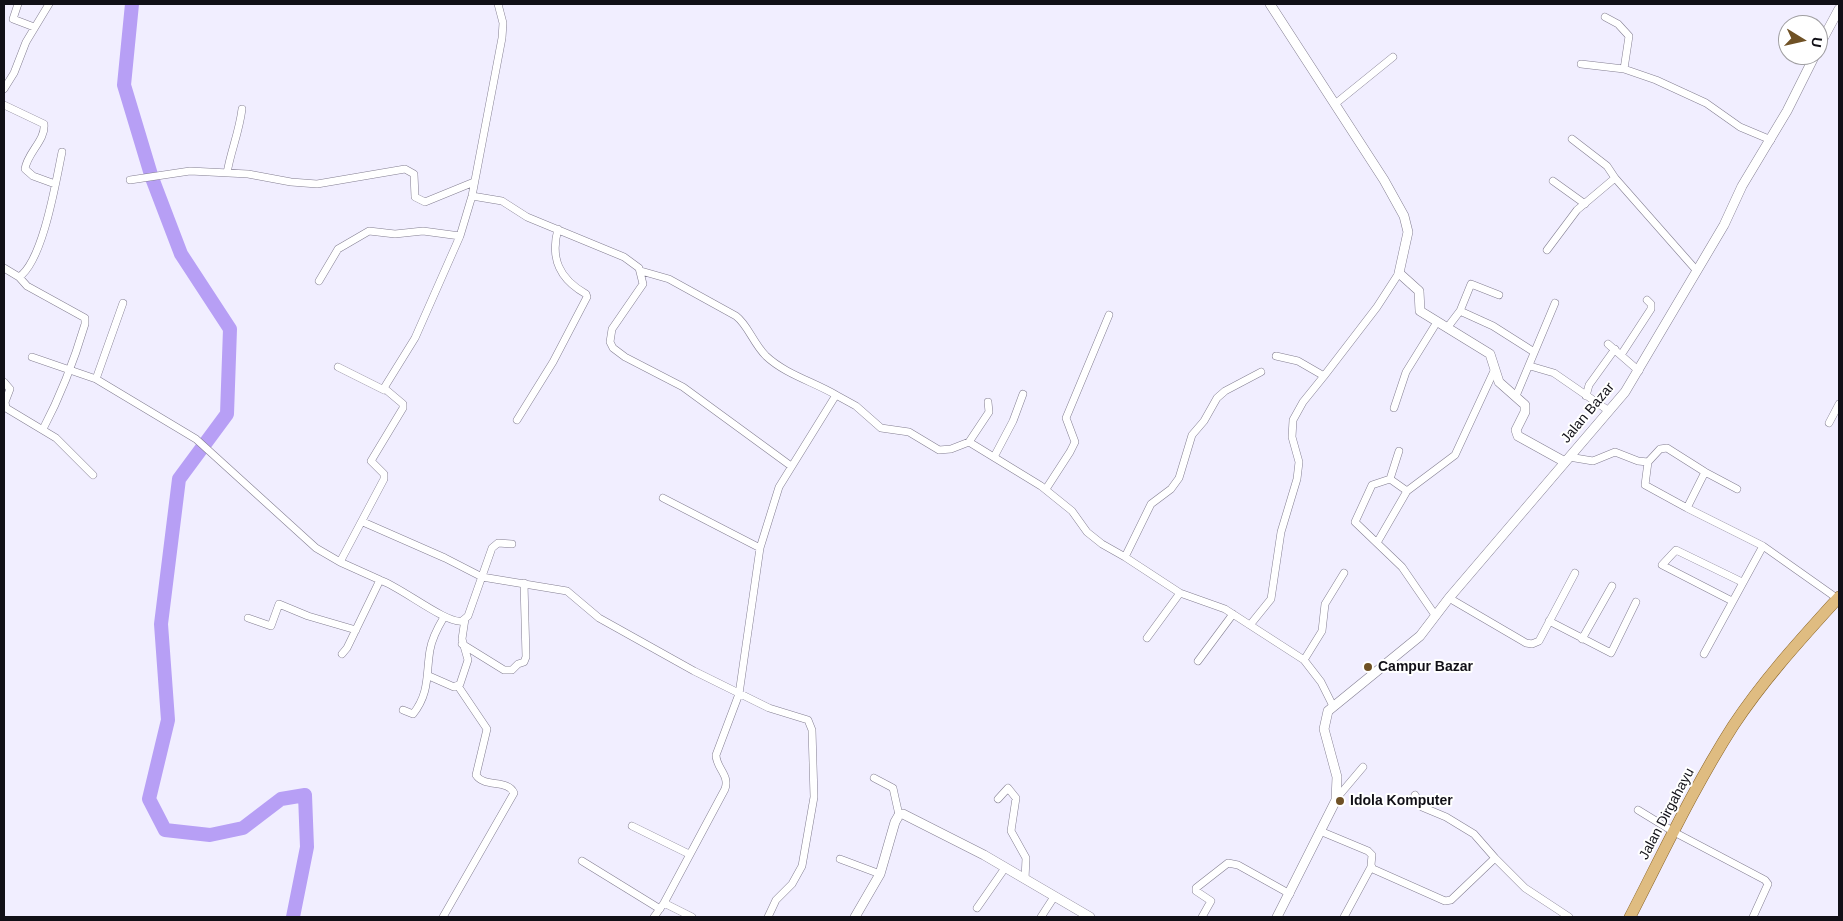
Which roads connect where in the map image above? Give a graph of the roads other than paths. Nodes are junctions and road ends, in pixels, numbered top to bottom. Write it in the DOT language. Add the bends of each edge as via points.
graph roads {
  1 [pos="18,4"];
  2 [pos="49,4"];
  3 [pos="498,4"];
  4 [pos="1270,4"];
  5 [pos="1839,9"];
  6 [pos="1606,16"];
  7 [pos="34,27"];
  8 [pos="1828,29"];
  9 [pos="1393,57"];
  10 [pos="1581,64"];
  11 [pos="1810,65"];
  12 [pos="1624,69"];
  13 [pos="4,89"];
  14 [pos="1335,104"];
  15 [pos="4,105"];
  16 [pos="242,110"];
  17 [pos="1572,139"];
  18 [pos="1771,140"];
  19 [pos="62,152"];
  20 [pos="227,173"];
  21 [pos="1615,178"];
  22 [pos="130,180"];
  23 [pos="1553,181"];
  24 [pos="474,182"];
  25 [pos="55,184"];
  26 [pos="472,196"];
  27 [pos="1585,204"];
  28 [pos="558,229"];
  29 [pos="460,236"];
  30 [pos="1547,250"];
  31 [pos="4,268"];
  32 [pos="1697,270"];
  33 [pos="641,271"];
  34 [pos="1399,273"];
  35 [pos="19,277"];
  36 [pos="319,281"];
  37 [pos="1498,295"];
  38 [pos="1647,300"];
  39 [pos="122,303"];
  40 [pos="1555,303"];
  41 [pos="1460,311"];
  42 [pos="1109,314"];
  43 [pos="1436,322"];
  44 [pos="1447,328"];
  45 [pos="1534,352"];
  46 [pos="1621,355"];
  47 [pos="1276,356"];
  48 [pos="32,357"];
  49 [pos="1530,366"];
  50 [pos="338,367"];
  51 [pos="70,370"];
  52 [pos="1494,371"];
  53 [pos="1639,371"];
  54 [pos="1261,372"];
  55 [pos="1324,376"];
  56 [pos="96,379"];
  57 [pos="4,382"];
  58 [pos="384,390"];
  59 [pos="836,394"];
  60 [pos="1023,394"];
  61 [pos="1516,396"];
  62 [pos="1586,396"];
  63 [pos="988,402"];
  64 [pos="1839,404"];
  65 [pos="1394,408"];
  66 [pos="1609,412"];
  67 [pos="516,420"];
  68 [pos="1829,423"];
  69 [pos="43,429"];
  70 [pos="969,442"];
  71 [pos="1399,452"];
  72 [pos="994,457"];
  73 [pos="1567,459"];
  74 [pos="1648,462"];
  75 [pos="791,466"];
  76 [pos="1705,472"];
  77 [pos="93,475"];
  78 [pos="1390,479"];
  79 [pos="1046,489"];
  80 [pos="1738,489"];
  81 [pos="1407,491"];
  82 [pos="663,498"];
  83 [pos="1688,508"];
  84 [pos="363,522"];
  85 [pos="1378,541"];
  86 [pos="512,544"];
  87 [pos="1763,546"];
  88 [pos="760,548"];
  89 [pos="1125,557"];
  90 [pos="340,562"];
  91 [pos="1344,573"];
  92 [pos="1575,573"];
  93 [pos="482,577"];
  94 [pos="380,580"];
  95 [pos="1742,582"];
  96 [pos="524,583"];
  97 [pos="1612,586"];
  98 [pos="1180,593"];
  99 [pos="1449,598"];
  100 [pos="1839,598"];
  101 [pos="1732,601"];
  102 [pos="1636,602"];
  103 [pos="1233,614"];
  104 [pos="1436,615"];
  105 [pos="444,617"];
  106 [pos="248,618"];
  107 [pos="465,619"];
  108 [pos="1549,621"];
  109 [pos="1250,625"];
  110 [pos="356,630"];
  111 [pos="1147,638"];
  112 [pos="1582,639"];
  113 [pos="462,644"];
  114 [pos="342,654"];
  115 [pos="1704,654"];
  116 [pos="1304,660"];
  117 [pos="1198,661"];
  118 [pos="429,676"];
  119 [pos="458,686"];
  120 [pos="739,694"];
  121 [pos="1333,706"];
  122 [pos="403,710"];
  123 [pos="1364,766"];
  124 [pos="874,778"];
  125 [pos="1415,795"];
  126 [pos="998,799"];
  127 [pos="1336,800"];
  128 [pos="1638,810"];
  129 [pos="899,816"];
  130 [pos="632,826"];
  131 [pos="1320,831"];
  132 [pos="1674,832"];
  133 [pos="689,854"];
  134 [pos="1495,858"];
  135 [pos="840,859"];
  136 [pos="582,861"];
  137 [pos="1371,867"];
  138 [pos="1005,868"];
  139 [pos="880,874"];
  140 [pos="1025,879"];
  141 [pos="1290,894"];
  142 [pos="1054,897"];
  143 [pos="662,906"];
  144 [pos="977,908"];
  145 [pos="443,917"];
  146 [pos="654,917"];
  147 [pos="692,917"];
  148 [pos="768,917"];
  149 [pos="855,917"];
  150 [pos="1041,917"];
  151 [pos="1090,917"];
  152 [pos="1202,917"];
  153 [pos="1277,917"];
  154 [pos="1344,917"];
  155 [pos="1568,917"];
  156 [pos="1630,917"];
  157 [pos="1752,917"];
  1 -- 7 [label="street" via="13,19"];
  2 -- 7 [label="street"];
  3 -- 24 [label="street" via="503,23 502,38"];
  4 -- 14 [label="street"];
  5 -- 8 [label="street"];
  6 -- 12 [label="street" via="1629,36"];
  7 -- 13 [label="street"];
  9 -- 14 [label="street"];
  10 -- 12 [label="street"];
  11 -- 18 [label="street, Jalan Bazar"];
  12 -- 18 [label="street" via="1706,102 1740,127"];
  14 -- 34 [label="street" via="1384,180 1406,222 1408,232"];
  15 -- 25 [label="street" via="44,124 44,131 25,169 33,176"];
  16 -- 20 [label="street"];
  17 -- 21 [label="street" via="1608,166"];
  18 -- 32 [label="street, Jalan Bazar"];
  19 -- 25 [label="street"];
  20 -- 22 [label="street" via="190,171"];
  20 -- 24 [label="street" via="318,184 405,169 414,174 415,197 425,202"];
  21 -- 27 [label="street"];
  21 -- 32 [label="street"];
  23 -- 27 [label="street"];
  24 -- 26 [label="street"];
  25 -- 35 [label="street" via="48,218 32,260"];
  26 -- 28 [label="street" via="502,202 527,217"];
  26 -- 29 [label="street"];
  27 -- 30 [label="street"];
  28 -- 33 [label="street" via="634,262"];
  28 -- 67 [label="street" via="555,258 562,272 587,297 553,362"];
  29 -- 36 [label="street" via="423,231 395,234 369,231 338,250"];
  29 -- 58 [label="street" via="415,338"];
  31 -- 35 [label="street"];
  32 -- 53 [label="street, Jalan Bazar"];
  33 -- 59 [label="street" via="669,279 744,321 757,347 768,358"];
  33 -- 75 [label="street" via="643,284 640,291 610,336 613,348 683,387"];
  34 -- 43 [label="street" via="1418,291 1420,311"];
  34 -- 55 [label="street"];
  35 -- 51 [label="street" via="28,286 85,318"];
  37 -- 41 [label="street" via="1471,284"];
  38 -- 46 [label="street" via="1651,310"];
  39 -- 56 [label="street"];
  40 -- 45 [label="street"];
  41 -- 44 [label="street"];
  41 -- 45 [label="street" via="1493,326"];
  42 -- 79 [label="street" via="1068,410 1066,418 1074,442"];
  43 -- 44 [label="street"];
  43 -- 65 [label="street" via="1406,372"];
  44 -- 52 [label="street" via="1490,354"];
  45 -- 49 [label="street"];
  46 -- 53 [label="street"];
  46 -- 62 [label="street" via="1612,347"];
  47 -- 55 [label="street" via="1298,361"];
  48 -- 51 [label="street"];
  49 -- 61 [label="street"];
  49 -- 62 [label="street" via="1554,374"];
  50 -- 58 [label="street"];
  51 -- 56 [label="street"];
  51 -- 69 [label="street"];
  52 -- 61 [label="street" via="1499,382"];
  52 -- 81 [label="street" via="1455,455"];
  53 -- 66 [label="street, Jalan Bazar"];
  54 -- 89 [label="street" via="1217,398 1192,435 1179,478 1151,504"];
  55 -- 109 [label="street" via="1303,402 1294,420 1292,437 1299,462 1297,479 1281,532 1271,599"];
  56 -- 90 [label="street" via="196,438 316,548"];
  57 -- 69 [label="street" via="10,389 6,408"];
  58 -- 84 [label="street" via="403,404 403,408 372,461 384,476"];
  59 -- 70 [label="street" via="881,428 909,432 939,450"];
  59 -- 75 [label="street"];
  60 -- 72 [label="street"];
  61 -- 73 [label="street" via="1526,408 1516,430 1518,436"];
  62 -- 66 [label="street"];
  63 -- 70 [label="street" via="989,412"];
  64 -- 68 [label="street"];
  66 -- 73 [label="street, Jalan Bazar"];
  69 -- 77 [label="street"];
  70 -- 72 [label="street"];
  71 -- 78 [label="street"];
  72 -- 79 [label="street"];
  73 -- 74 [label="street" via="1593,461 1615,452"];
  73 -- 99 [label="street, Jalan Bazar"];
  74 -- 76 [label="street" via="1660,448 1667,448"];
  74 -- 83 [label="street" via="1646,487"];
  75 -- 88 [label="street" via="779,487"];
  76 -- 80 [label="street"];
  76 -- 83 [label="street"];
  78 -- 81 [label="street"];
  78 -- 85 [label="street" via="1374,483 1355,520"];
  79 -- 89 [label="street" via="1072,510 1094,539"];
  81 -- 85 [label="street"];
  82 -- 88 [label="street"];
  83 -- 87 [label="street"];
  84 -- 90 [label="street"];
  84 -- 93 [label="street"];
  85 -- 104 [label="street" via="1402,567"];
  86 -- 93 [label="street" via="494,544"];
  87 -- 95 [label="street"];
  87 -- 100 [label="street"];
  88 -- 120 [label="street"];
  89 -- 98 [label="street"];
  90 -- 94 [label="street"];
  91 -- 116 [label="street" via="1325,604 1322,631"];
  92 -- 108 [label="street"];
  93 -- 96 [label="street"];
  93 -- 107 [label="street"];
  94 -- 105 [label="street" via="401,589"];
  94 -- 110 [label="street"];
  95 -- 101 [label="street"];
  95 -- 101 [label="street" via="1676,550 1662,565"];
  96 -- 113 [label="street" via="526,660 512,670 504,670"];
  96 -- 120 [label="street" via="568,591 599,618"];
  97 -- 112 [label="street"];
  98 -- 103 [label="street"];
  98 -- 111 [label="street"];
  99 -- 104 [label="street, Jalan Bazar"];
  99 -- 108 [label="street" via="1526,643 1538,641"];
  100 -- 132 [label="main road, Jalan Dirgahayu" via="1785,656 1758,691 1734,726"];
  101 -- 115 [label="street"];
  102 -- 112 [label="street" via="1611,653"];
  103 -- 109 [label="street"];
  103 -- 117 [label="street"];
  104 -- 121 [label="street, Jalan Bazar" via="1410,646"];
  105 -- 107 [label="street" via="453,621"];
  105 -- 118 [label="street" via="430,648"];
  106 -- 110 [label="street" via="271,626 280,604"];
  107 -- 113 [label="street"];
  108 -- 112 [label="street"];
  109 -- 116 [label="street"];
  110 -- 114 [label="street"];
  113 -- 119 [label="street" via="468,660"];
  116 -- 121 [label="street" via="1313,669"];
  118 -- 119 [label="street"];
  118 -- 122 [label="street" via="424,696 415,712 411,714"];
  119 -- 145 [label="street" via="487,729 476,775 481,781 509,787 514,793"];
  120 -- 133 [label="street" via="716,755 726,784"];
  120 -- 148 [label="street" via="769,708 806,718 812,730 814,797 802,866 792,884 776,900"];
  121 -- 127 [label="street" via="1324,723 1325,740 1336,777"];
  123 -- 127 [label="street"];
  124 -- 129 [label="street" via="893,788"];
  125 -- 134 [label="street" via="1422,807 1446,816 1474,834"];
  126 -- 140 [label="street" via="1008,788 1016,798 1011,831 1026,858"];
  127 -- 131 [label="street"];
  128 -- 132 [label="street"];
  129 -- 138 [label="street" via="906,815"];
  129 -- 139 [label="street"];
  130 -- 133 [label="street"];
  131 -- 137 [label="street" via="1368,851 1372,855"];
  131 -- 141 [label="street"];
  132 -- 156 [label="main road, Jalan Dirgahayu"];
  132 -- 157 [label="street" via="1765,880 1768,884"];
  133 -- 143 [label="street"];
  134 -- 137 [label="street" via="1451,900 1445,901"];
  134 -- 155 [label="street" via="1524,888"];
  135 -- 139 [label="street"];
  136 -- 143 [label="street"];
  137 -- 154 [label="street"];
  138 -- 140 [label="street"];
  138 -- 144 [label="street"];
  139 -- 149 [label="street"];
  140 -- 142 [label="street"];
  141 -- 152 [label="street" via="1238,865 1228,863 1196,886 1196,892 1211,902"];
  141 -- 153 [label="street"];
  142 -- 150 [label="street"];
  142 -- 151 [label="street"];
  143 -- 146 [label="street"];
  143 -- 147 [label="street"];
}
